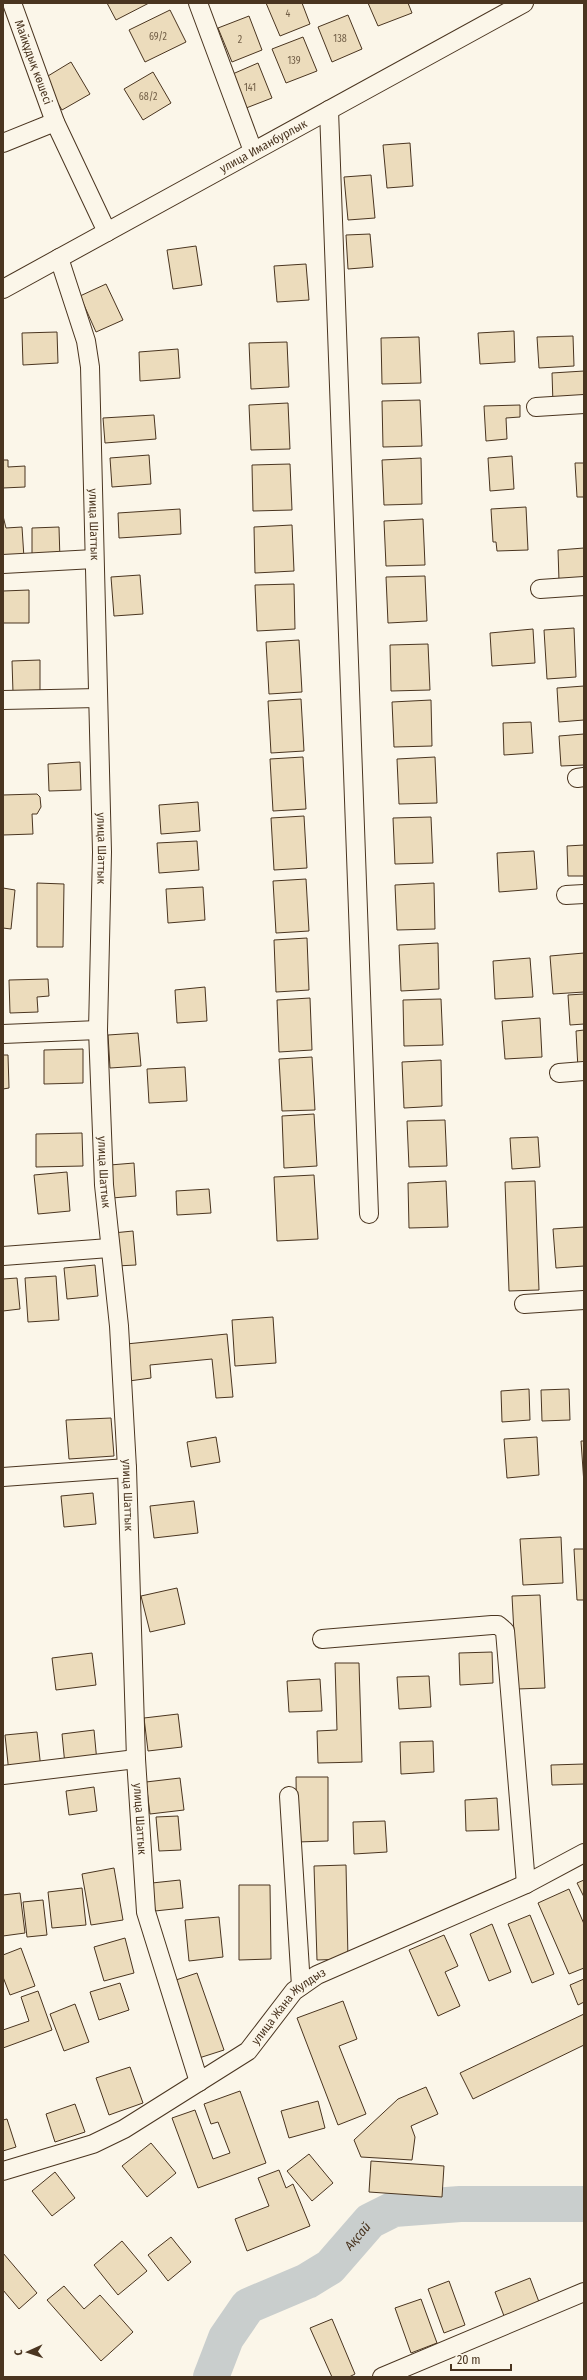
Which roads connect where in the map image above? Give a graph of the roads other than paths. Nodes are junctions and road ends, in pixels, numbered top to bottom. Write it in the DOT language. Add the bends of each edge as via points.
graph roads {
  1 [pos="12,3"];
  2 [pos="198,3"];
  3 [pos="524,3"];
  4 [pos="329,110"];
  5 [pos="54,122"];
  6 [pos="3,143"];
  7 [pos="253,151"];
  8 [pos="107,232"];
  9 [pos="59,258"];
  10 [pos="3,289"];
  11 [pos="584,404"];
  12 [pos="536,407"];
  13 [pos="94,558"];
  14 [pos="3,564"];
  15 [pos="584,586"];
  16 [pos="540,589"];
  17 [pos="98,698"];
  18 [pos="3,700"];
  19 [pos="584,894"];
  20 [pos="566,895"];
  21 [pos="98,1030"];
  22 [pos="3,1034"];
  23 [pos="584,1071"];
  24 [pos="559,1073"];
  25 [pos="369,1214"];
  26 [pos="109,1248"];
  27 [pos="3,1256"];
  28 [pos="584,1300"];
  29 [pos="524,1304"];
  30 [pos="127,1468"];
  31 [pos="3,1477"];
  32 [pos="322,1639"];
  33 [pos="136,1759"];
  34 [pos="3,1775"];
  35 [pos="288,1796"];
  36 [pos="584,1853"];
  37 [pos="526,1884"];
  38 [pos="301,1986"];
  39 [pos="199,2082"];
  40 [pos="3,2171"];
  41 [pos="584,2292"];
  42 [pos="382,2377"];
  1 -- 5 [label="street, Майқұдық көшесі"];
  2 -- 7 [label="street"];
  3 -- 4 [label="street, улица Иманбурлык"];
  4 -- 7 [label="street, улица Иманбурлык"];
  4 -- 25 [label="street"];
  5 -- 6 [label="street"];
  5 -- 8 [label="street, Майқұдық көшесі"];
  7 -- 8 [label="street, улица Иманбурлык"];
  8 -- 9 [label="street, улица Иманбурлык"];
  9 -- 10 [label="street, улица Иманбурлык"];
  9 -- 13 [label="street, улица Шаттык" via="86,341 90,366"];
  11 -- 12 [label="street"];
  13 -- 14 [label="street"];
  13 -- 17 [label="street, улица Шаттык"];
  15 -- 16 [label="street"];
  17 -- 18 [label="street"];
  17 -- 21 [label="street, улица Шаттык" via="102,852"];
  19 -- 20 [label="street"];
  21 -- 22 [label="street"];
  21 -- 26 [label="street, улица Шаттык"];
  23 -- 24 [label="street"];
  26 -- 27 [label="street"];
  26 -- 30 [label="street, улица Шаттык" via="119,1326"];
  28 -- 29 [label="street"];
  30 -- 31 [label="street"];
  30 -- 33 [label="street, улица Шаттык"];
  32 -- 37 [label="street" via="492,1625 505,1631"];
  33 -- 34 [label="street"];
  33 -- 39 [label="street, улица Шаттык" via="146,1912"];
  35 -- 38 [label="street"];
  36 -- 37 [label="street, улица Жана Жулдыз"];
  37 -- 38 [label="street, улица Жана Жулдыз" via="317,1975"];
  38 -- 39 [label="street, улица Жана Жулдыз" via="248,2051"];
  39 -- 40 [label="street, улица Жана Жулдыз" via="124,2129 93,2144"];
  41 -- 42 [label="street"];
}
